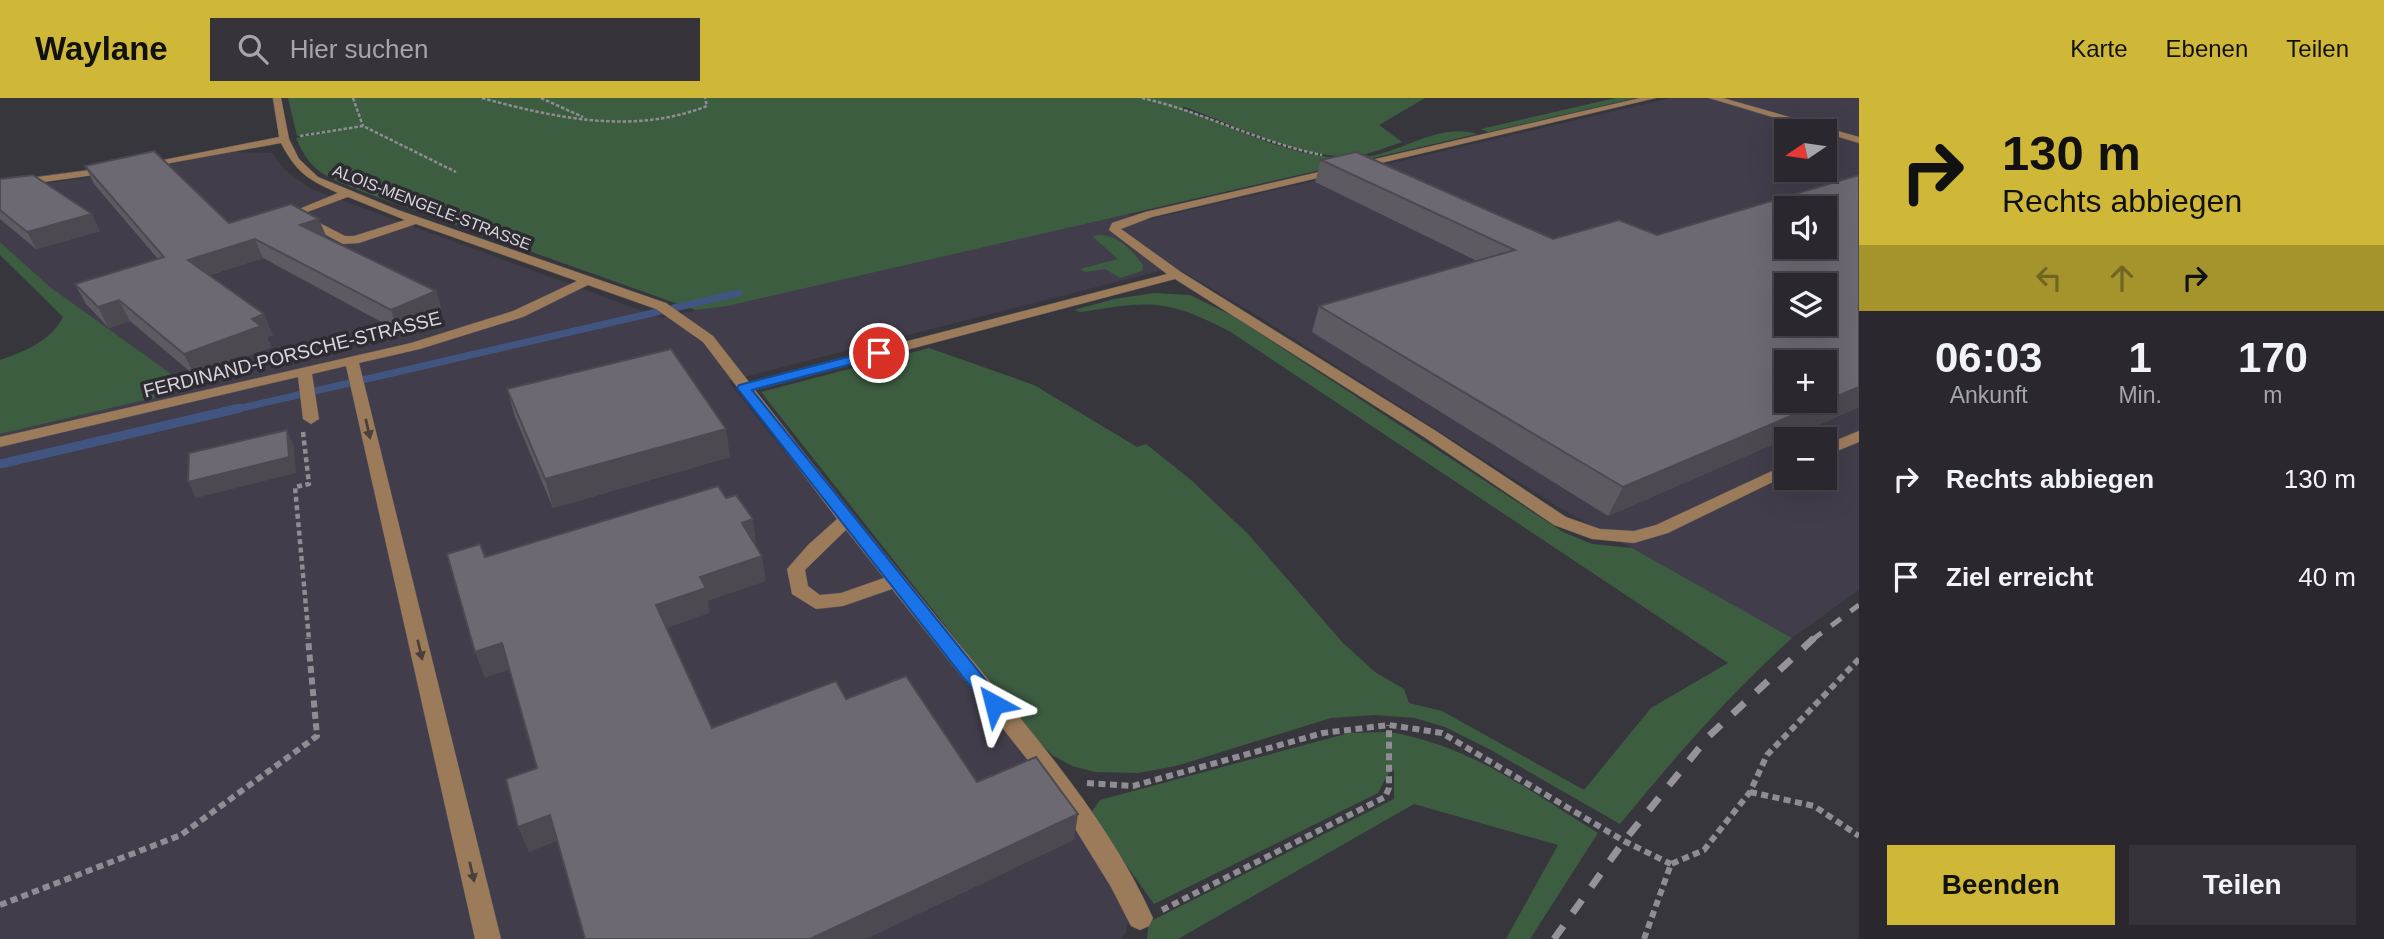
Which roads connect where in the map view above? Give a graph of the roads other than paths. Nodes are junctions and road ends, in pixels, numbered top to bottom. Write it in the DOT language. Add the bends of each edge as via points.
graph roads {
  1 [pos="277,98"];
  2 [pos="1651,98"];
  3 [pos="1713,98"];
  4 [pos="284,139"];
  5 [pos="1859,140"];
  6 [pos="133,167"];
  7 [pos="120,169"];
  8 [pos="0,185"];
  9 [pos="348,193"];
  10 [pos="416,220"];
  11 [pos="1177,275"];
  12 [pos="586,281"];
  13 [pos="352,362"];
  14 [pos="305,374"];
  15 [pos="744,388"];
  16 [pos="311,419"];
  17 [pos="1859,436"];
  18 [pos="0,442"];
  19 [pos="1837,446"];
  20 [pos="1774,475"];
  21 [pos="847,520"];
  22 [pos="897,580"];
  23 [pos="1140,918"];
  24 [pos="488,939"];
  1 -- 4 [label="street"];
  2 -- 11 [label="street" via="1116,225 1123,238"];
  3 -- 5 [label="street"];
  4 -- 6 [label="street"];
  4 -- 9 [label="street, ALOIS-MENGELE-STRASSE" via="295,160 314,179"];
  7 -- 8 [label="street"];
  9 -- 10 [label="street, ALOIS-MENGELE-STRASSE"];
  9 -- 10 [label="street" via="293,214 343,240"];
  10 -- 12 [label="street, ALOIS-MENGELE-STRASSE"];
  11 -- 15 [label="street"];
  11 -- 20 [label="street" via="1560,521 1583,531 1634,537 1662,529"];
  12 -- 13 [label="street, FERDINAND-PORSCHE-STRASSE" via="518,314"];
  12 -- 15 [label="street, ALOIS-MENGELE-STRASSE" via="661,306 708,339"];
  13 -- 14 [label="street, FERDINAND-PORSCHE-STRASSE"];
  13 -- 24 [label="street, one-way"];
  14 -- 16 [label="street"];
  14 -- 18 [label="street, FERDINAND-PORSCHE-STRASSE"];
  15 -- 21 [label="street, ALOIS-MENGELE-STRASSE"];
  17 -- 19 [label="street"];
  21 -- 22 [label="street, ALOIS-MENGELE-STRASSE"];
  21 -- 22 [label="street" via="796,569 799,590 816,602 842,599"];
  22 -- 23 [label="street, ALOIS-MENGELE-STRASSE" via="1058,781"];
}
